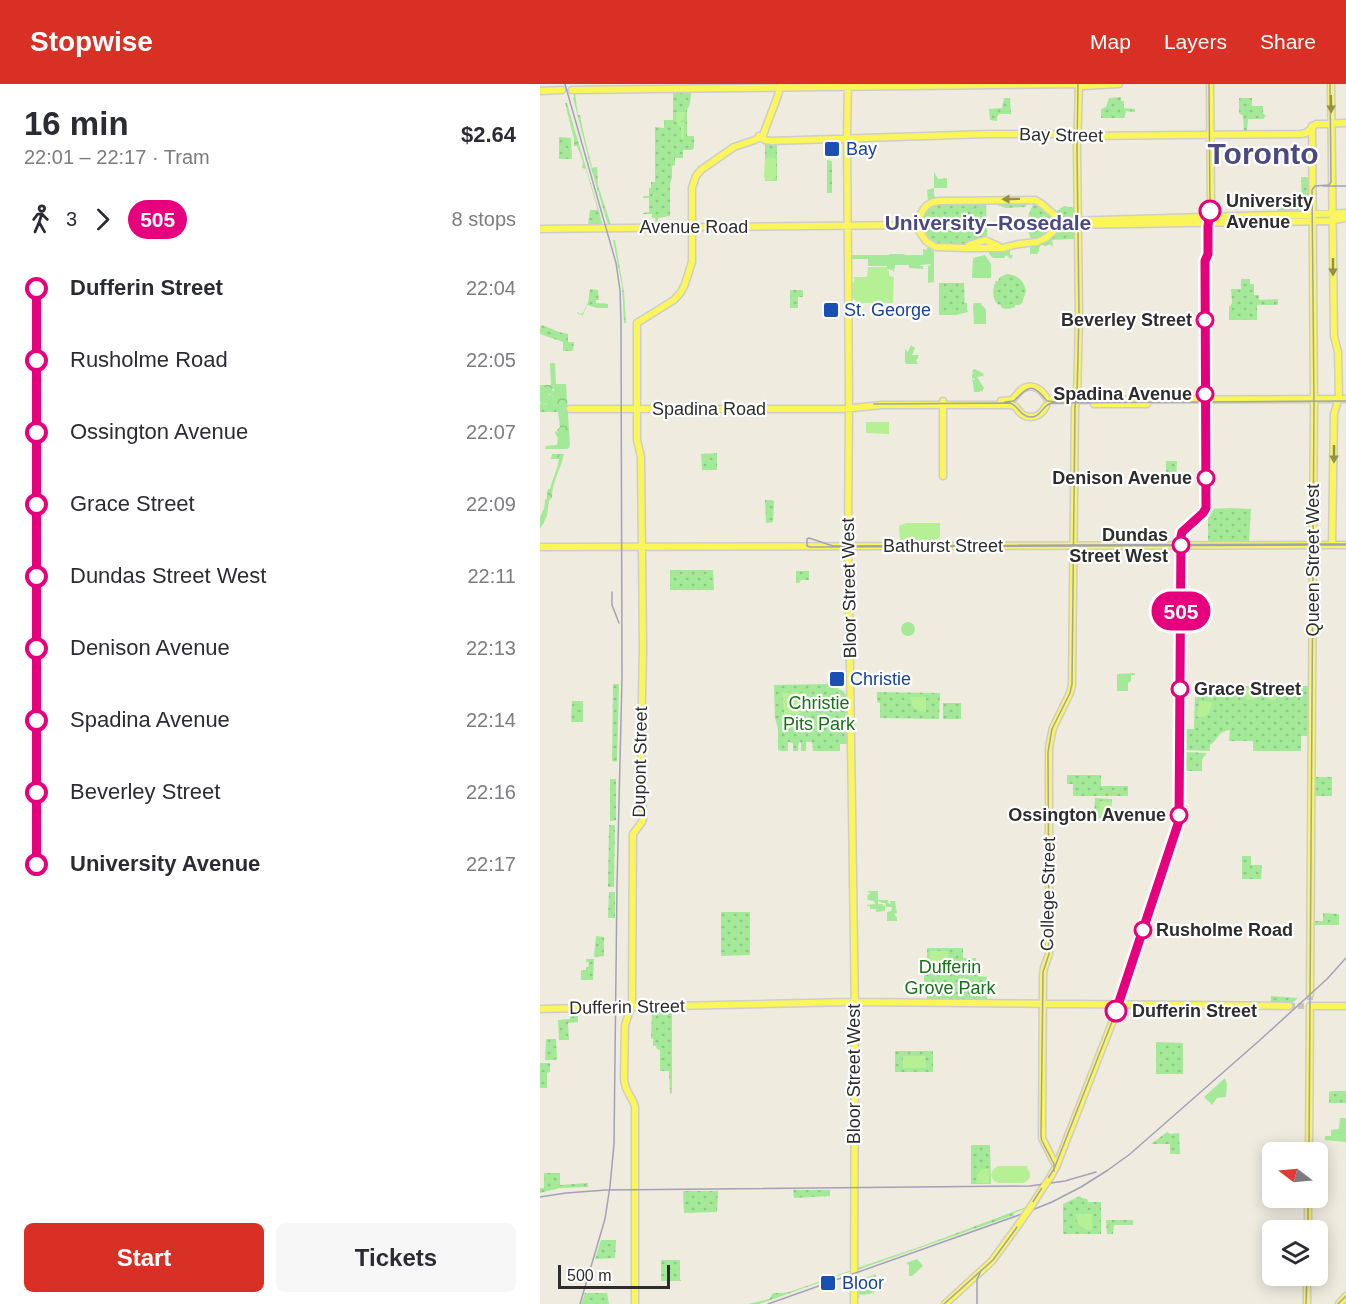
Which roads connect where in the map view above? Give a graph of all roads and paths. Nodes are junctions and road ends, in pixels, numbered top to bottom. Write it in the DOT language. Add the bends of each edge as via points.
graph roads {
  1 [pos="1079,84"];
  2 [pos="1085,84"];
  3 [pos="1119,84"];
  4 [pos="1210,84"];
  5 [pos="1331,84"];
  6 [pos="781,86"];
  7 [pos="848,86"];
  8 [pos="562,90"];
  9 [pos="572,90"];
  10 [pos="540,91"];
  11 [pos="1331,123"];
  12 [pos="1346,123"];
  13 [pos="1312,126"];
  14 [pos="1210,134"];
  15 [pos="1300,134"];
  16 [pos="1078,136"];
  17 [pos="759,137"];
  18 [pos="847,138"];
  19 [pos="1312,140"];
  20 [pos="1346,213"];
  21 [pos="920,216"];
  22 [pos="1055,217"];
  23 [pos="1333,217"];
  24 [pos="1313,218"];
  25 [pos="1346,218"];
  26 [pos="1209,220"];
  27 [pos="1065,223"];
  28 [pos="1078,223"];
  29 [pos="909,225"];
  30 [pos="848,226"];
  31 [pos="693,227"];
  32 [pos="540,229"];
  33 [pos="920,231"];
  34 [pos="1054,231"];
  35 [pos="1005,247"];
  36 [pos="958,248"];
  37 [pos="1017,396"];
  38 [pos="1046,397"];
  39 [pos="1342,401"];
  40 [pos="1206,402"];
  41 [pos="1314,402"];
  42 [pos="943,403"];
  43 [pos="1076,403"];
  44 [pos="1046,406"];
  45 [pos="1016,407"];
  46 [pos="849,408"];
  47 [pos="570,409"];
  48 [pos="637,409"];
  49 [pos="943,476"];
  50 [pos="1181,544"];
  51 [pos="1313,544"];
  52 [pos="1073,545"];
  53 [pos="1332,545"];
  54 [pos="1346,545"];
  55 [pos="540,547"];
  56 [pos="641,547"];
  57 [pos="849,547"];
  58 [pos="634,822"];
  59 [pos="636,830"];
  60 [pos="1310,994"];
  61 [pos="855,1002"];
  62 [pos="1043,1003"];
  63 [pos="1119,1004"];
  64 [pos="1289,1006"];
  65 [pos="1346,1006"];
  66 [pos="631,1007"];
  67 [pos="540,1009"];
  68 [pos="1309,1142"];
  69 [pos="1057,1165"];
  70 [pos="1307,1286"];
  71 [pos="1346,1296"];
  72 [pos="635,1304"];
  73 [pos="854,1304"];
  74 [pos="945,1304"];
  75 [pos="1307,1304"];
  76 [pos="1339,1304"];
  1 -- 2 [label="main road"];
  1 -- 3 [label="main road"];
  1 -- 7 [label="main road"];
  1 -- 16 [label="main road, College Street"];
  4 -- 14 [label="main road"];
  5 -- 11 [label="main road, one-way"];
  6 -- 7 [label="main road"];
  6 -- 9 [label="main road"];
  6 -- 17 [label="main road"];
  7 -- 18 [label="main road, Bloor Street West"];
  8 -- 10 [label="main road"];
  11 -- 12 [label="main road"];
  11 -- 13 [label="main road"];
  11 -- 23 [label="main road"];
  13 -- 15 [label="main road"];
  13 -- 19 [label="main road, Queen Street West"];
  14 -- 15 [label="main road, Bay Street"];
  14 -- 16 [label="main road, Bay Street"];
  14 -- 26 [label="main road"];
  15 -- 19 [label="main road"];
  16 -- 18 [label="main road, Bay Street"];
  16 -- 28 [label="main road, College Street"];
  17 -- 18 [label="main road, Bay Street"];
  17 -- 31 [label="main road" via="734,147 696,176 692,188"];
  18 -- 30 [label="main road, Bloor Street West"];
  19 -- 24 [label="main road, Queen Street West"];
  20 -- 23 [label="main road"];
  22 -- 21 [label="main road, one-way" via="1043,204 1031,199 936,201 926,206"];
  21 -- 29 [label="main road"];
  21 -- 33 [label="main road"];
  22 -- 27 [label="main road"];
  22 -- 34 [label="main road"];
  23 -- 24 [label="main road"];
  23 -- 25 [label="main road"];
  23 -- 39 [label="main road, one-way" via="1334,336"];
  24 -- 26 [label="main road"];
  24 -- 41 [label="main road, Queen Street West"];
  26 -- 28 [label="main road"];
  26 -- 40 [label="main road"];
  27 -- 28 [label="main road"];
  27 -- 34 [label="main road"];
  28 -- 43 [label="main road, College Street"];
  29 -- 30 [label="main road, Avenue Road"];
  29 -- 33 [label="main road"];
  30 -- 31 [label="main road, Avenue Road"];
  30 -- 46 [label="main road, Bloor Street West"];
  31 -- 32 [label="main road, Avenue Road"];
  31 -- 48 [label="main road, Dupont Street" via="692,262 681,292 637,323"];
  33 -- 36 [label="main road" via="935,247"];
  34 -- 35 [label="main road" via="1039,242"];
  35 -- 36 [label="main road"];
  35 -- 36 [label="main road" via="985,240"];
  37 -- 38 [label="main road" via="1032,387"];
  37 -- 42 [label="main road" via="1009,400"];
  37 -- 45 [label="main road"];
  38 -- 43 [label="main road"];
  38 -- 44 [label="main road"];
  39 -- 41 [label="main road"];
  39 -- 53 [label="main road, one-way" via="1334,414"];
  40 -- 41 [label="main road"];
  40 -- 43 [label="main road"];
  40 -- 43 [label="main road"];
  40 -- 50 [label="main road" via="1206,509 1183,533"];
  41 -- 51 [label="main road, Queen Street West"];
  42 -- 45 [label="main road"];
  42 -- 46 [label="main road"];
  42 -- 49 [label="main road"];
  43 -- 44 [label="main road"];
  43 -- 52 [label="main road, College Street"];
  44 -- 45 [label="main road" via="1032,417"];
  46 -- 48 [label="main road, Spadina Road"];
  46 -- 57 [label="main road, Bloor Street West"];
  47 -- 48 [label="main road, Spadina Road"];
  48 -- 56 [label="main road, Dupont Street"];
  50 -- 51 [label="main road, Bathurst Street"];
  50 -- 52 [label="main road, Bathurst Street"];
  50 -- 63 [label="main road" via="1179,820"];
  51 -- 53 [label="main road, Bathurst Street"];
  51 -- 60 [label="main road, Queen Street West"];
  52 -- 57 [label="main road, Bathurst Street"];
  52 -- 62 [label="main road, College Street" via="1072,685 1048,749 1049,956 1044,969"];
  53 -- 54 [label="main road, Bathurst Street"];
  55 -- 56 [label="main road, Bathurst Street"];
  56 -- 57 [label="main road, Bathurst Street"];
  56 -- 59 [label="main road, Dupont Street" via="643,821"];
  57 -- 61 [label="main road, Bloor Street West"];
  58 -- 59 [label="main road"];
  59 -- 66 [label="main road, Dupont Street"];
  61 -- 62 [label="main road, Dufferin Street"];
  61 -- 66 [label="main road, Dufferin Street"];
  61 -- 73 [label="main road, Bloor Street West"];
  62 -- 63 [label="main road, Dufferin Street"];
  62 -- 69 [label="main road, College Street" via="1042,1138"];
  63 -- 64 [label="main road, Dufferin Street"];
  63 -- 69 [label="main road"];
  65 -- 68 [label="main road" via="1310,1006"];
  66 -- 67 [label="main road, Dufferin Street"];
  66 -- 72 [label="main road, Dupont Street" via="625,1023 624,1082 635,1107"];
  69 -- 74 [label="main road, bridge" via="991,1263"];
  70 -- 75 [label="main road"];
  71 -- 76 [label="main road"];
}
